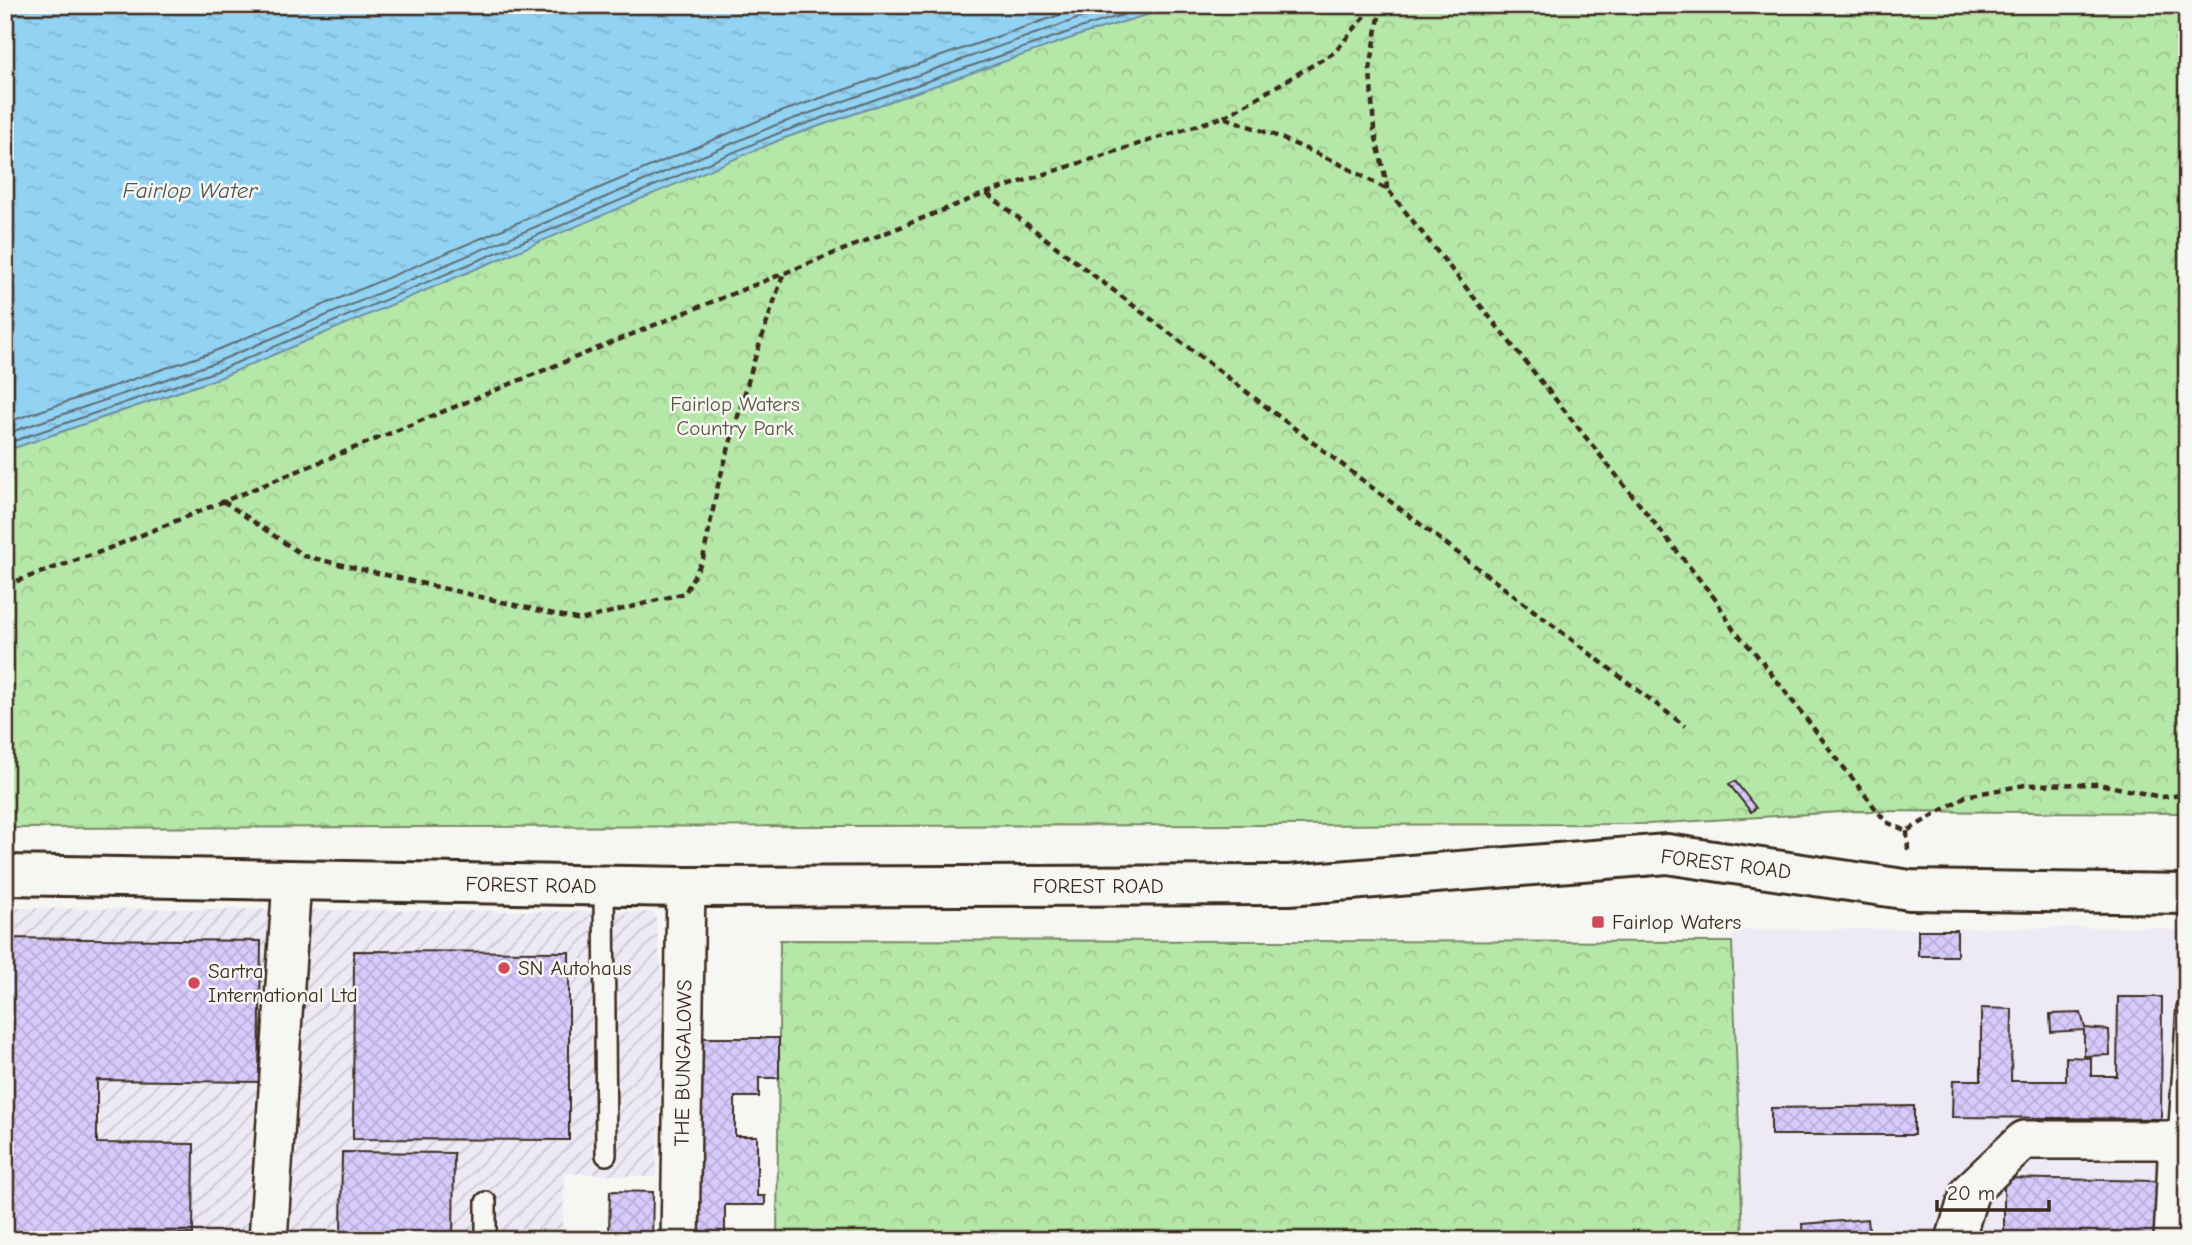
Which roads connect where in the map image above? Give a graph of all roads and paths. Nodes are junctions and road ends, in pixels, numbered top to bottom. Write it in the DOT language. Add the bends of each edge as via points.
graph roads {
  1 [pos="1374,5"];
  2 [pos="1381,5"];
  3 [pos="1223,117"];
  4 [pos="1388,190"];
  5 [pos="986,193"];
  6 [pos="783,274"];
  7 [pos="223,501"];
  8 [pos="5,584"];
  9 [pos="1685,726"];
  10 [pos="2187,795"];
  11 [pos="5,875"];
  12 [pos="292,880"];
  13 [pos="604,886"];
  14 [pos="686,887"];
  15 [pos="2187,894"];
  16 [pos="2187,1008"];
  17 [pos="2183,1144"];
  18 [pos="607,1155"];
  19 [pos="486,1202"];
  20 [pos="268,1240"];
  21 [pos="486,1240"];
  22 [pos="680,1240"];
  23 [pos="1955,1240"];
  24 [pos="2173,1240"];
  1 -- 3 [label="path" via="1335,52"];
  2 -- 4 [label="path" via="1370,70 1374,129"];
  3 -- 4 [label="path" via="1338,163"];
  3 -- 5 [label="path"];
  4 -- 10 [label="path" via="1716,600 1733,629 1886,822 1907,831 1966,796 2025,785 2099,784 2161,797"];
  5 -- 6 [label="path"];
  5 -- 9 [label="path"];
  6 -- 7 [label="path"];
  6 -- 7 [label="path" via="722,473 703,559 685,593 580,620 304,556"];
  7 -- 8 [label="path" via="100,552"];
  11 -- 12 [label="street, FOREST ROAD"];
  12 -- 13 [label="street, FOREST ROAD"];
  12 -- 20 [label="street"];
  13 -- 14 [label="street, FOREST ROAD"];
  13 -- 18 [label="lane"];
  14 -- 15 [label="street, FOREST ROAD" via="1289,886 1667,853 1910,890"];
  14 -- 22 [label="street, THE BUNGALOWS"];
  16 -- 17 [label="lane"];
  17 -- 23 [label="street" via="2024,1140 1970,1191"];
  17 -- 24 [label="street"];
  19 -- 21 [label="lane"];
}
